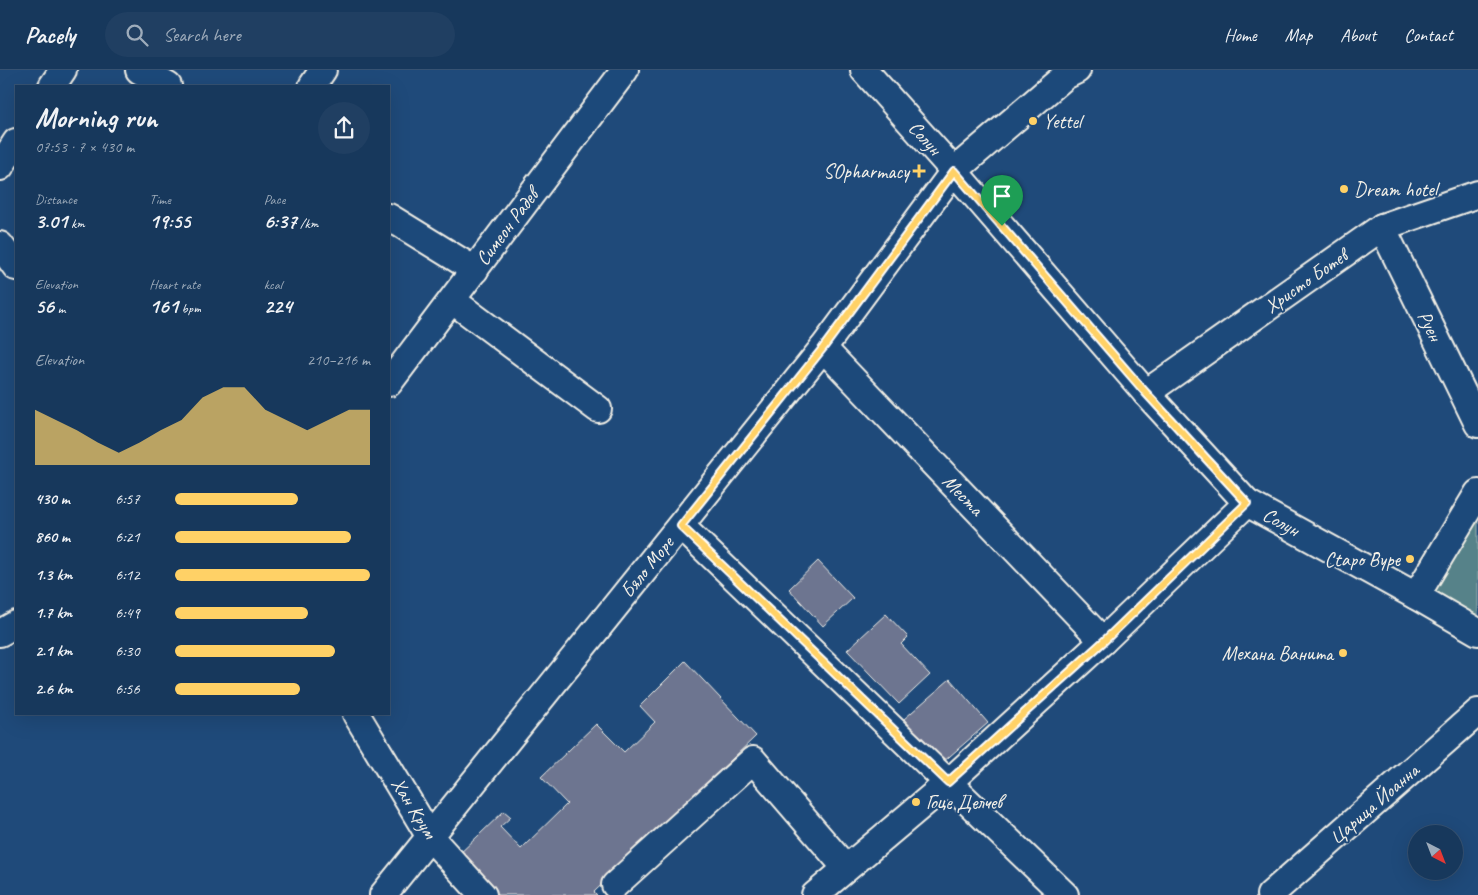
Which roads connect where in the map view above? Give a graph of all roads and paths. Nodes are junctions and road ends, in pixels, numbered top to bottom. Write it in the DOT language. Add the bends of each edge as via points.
graph roads {
  1 [pos="63,70"];
  2 [pos="139,70"];
  3 [pos="324,70"];
  4 [pos="625,70"];
  5 [pos="1067,72"];
  6 [pos="869,73"];
  7 [pos="53,85"];
  8 [pos="166,85"];
  9 [pos="313,85"];
  10 [pos="15,144"];
  11 [pos="0,167"];
  12 [pos="954,171"];
  13 [pos="1478,194"];
  14 [pos="390,218"];
  15 [pos="1382,227"];
  16 [pos="0,245"];
  17 [pos="15,266"];
  18 [pos="474,270"];
  19 [pos="453,301"];
  20 [pos="823,348"];
  21 [pos="390,382"];
  22 [pos="1146,393"];
  23 [pos="598,409"];
  24 [pos="1478,424"];
  25 [pos="1478,493"];
  26 [pos="1247,503"];
  27 [pos="681,526"];
  28 [pos="1416,596"];
  29 [pos="15,625"];
  30 [pos="1478,632"];
  31 [pos="0,633"];
  32 [pos="1103,642"];
  33 [pos="1478,712"];
  34 [pos="357,715"];
  35 [pos="948,782"];
  36 [pos="430,837"];
  37 [pos="846,868"];
  38 [pos="615,885"];
  39 [pos="383,895"];
  40 [pos="483,895"];
  41 [pos="815,895"];
  42 [pos="1065,895"];
  43 [pos="1270,895"];
  1 -- 7 [label="street"];
  2 -- 8 [label="street"];
  3 -- 9 [label="street"];
  4 -- 18 [label="street, Симеон Радев"];
  5 -- 12 [label="street, Бяло Море"];
  6 -- 12 [label="street, Солун"];
  10 -- 11 [label="street"];
  12 -- 20 [label="street, Бяло Море"];
  12 -- 22 [label="street, Солун"];
  13 -- 15 [label="street, Христо Ботев"];
  14 -- 18 [label="street"];
  15 -- 22 [label="street, Христо Ботев"];
  15 -- 24 [label="street, Руен"];
  16 -- 17 [label="street"];
  18 -- 19 [label="street, Симеон Радев"];
  19 -- 21 [label="street, Симеон Радев"];
  19 -- 23 [label="street"];
  20 -- 27 [label="street, Бяло Море"];
  20 -- 32 [label="street, Места"];
  22 -- 26 [label="street, Солун"];
  25 -- 28 [label="street"];
  26 -- 28 [label="street, Солун"];
  26 -- 32 [label="street"];
  27 -- 35 [label="street"];
  27 -- 36 [label="street, Бяло Море"];
  28 -- 30 [label="street, Солун"];
  29 -- 31 [label="street"];
  32 -- 35 [label="street"];
  33 -- 43 [label="street, Царица Йоанна"];
  34 -- 36 [label="street, Хан Крум"];
  35 -- 37 [label="street"];
  35 -- 42 [label="street"];
  36 -- 39 [label="street, Бяло Море"];
  36 -- 40 [label="street, Хан Крум"];
  37 -- 38 [label="street" via="753,760"];
  37 -- 41 [label="street"];
}
